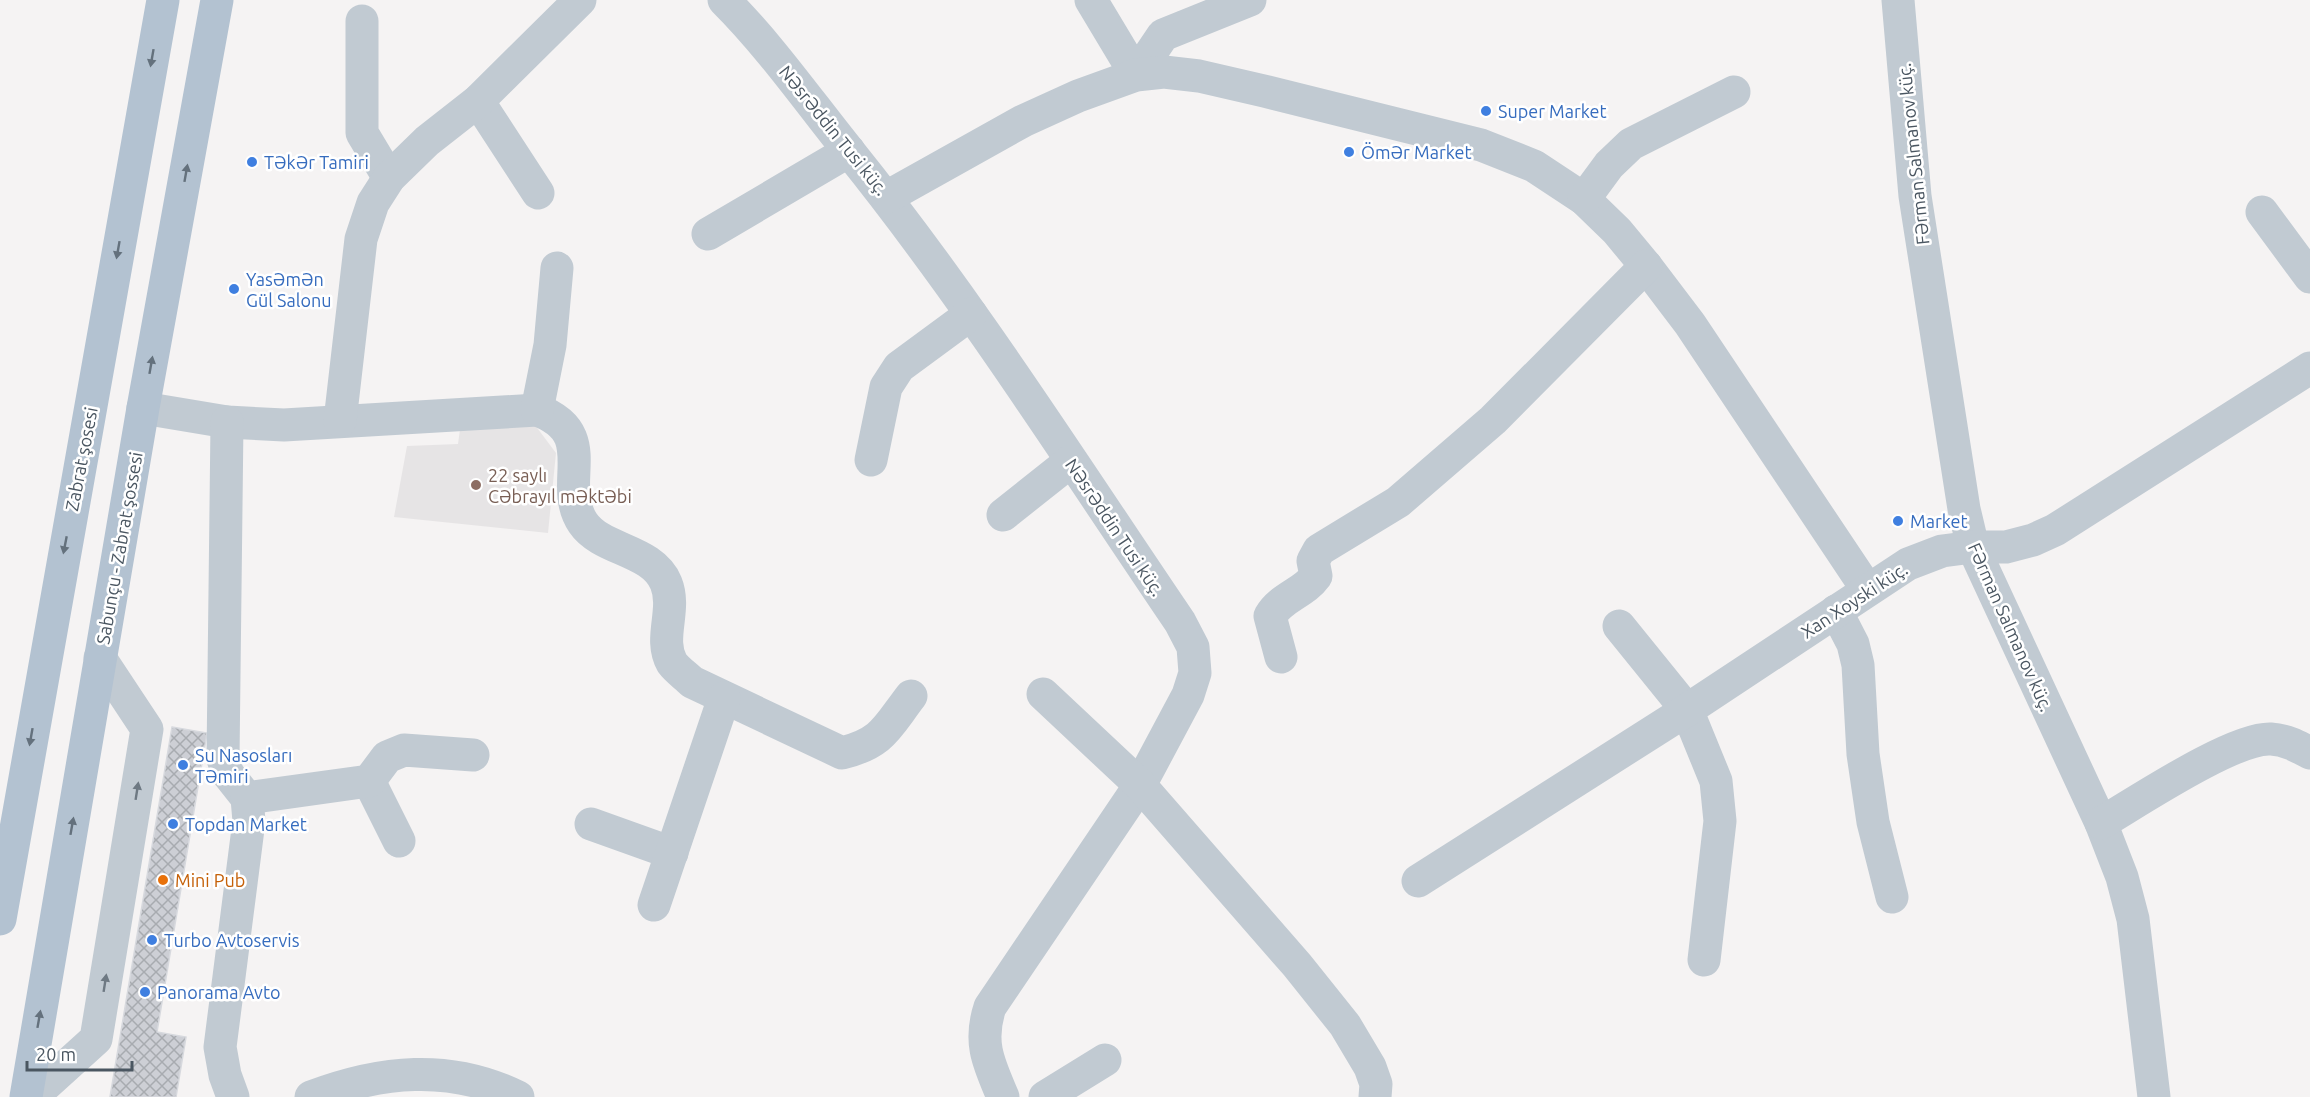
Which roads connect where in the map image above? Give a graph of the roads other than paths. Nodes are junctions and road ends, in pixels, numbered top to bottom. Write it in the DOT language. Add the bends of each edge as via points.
graph roads {
  1 [pos="163,0"];
  2 [pos="217,0"];
  3 [pos="579,0"];
  4 [pos="724,0"];
  5 [pos="1091,0"];
  6 [pos="1250,0"];
  7 [pos="1898,0"];
  8 [pos="362,21"];
  9 [pos="1136,75"];
  10 [pos="1734,92"];
  11 [pos="478,101"];
  12 [pos="849,151"];
  13 [pos="389,178"];
  14 [pos="538,193"];
  15 [pos="887,196"];
  16 [pos="1584,198"];
  17 [pos="2262,212"];
  18 [pos="708,234"];
  19 [pos="1646,266"];
  20 [pos="557,268"];
  21 [pos="2310,277"];
  22 [pos="971,314"];
  23 [pos="2310,368"];
  24 [pos="143,408"];
  25 [pos="537,410"];
  26 [pos="340,421"];
  27 [pos="227,422"];
  28 [pos="871,460"];
  29 [pos="1071,461"];
  30 [pos="1004,515"];
  31 [pos="1973,547"];
  32 [pos="1867,589"];
  33 [pos="1836,611"];
  34 [pos="1619,626"];
  35 [pos="1281,657"];
  36 [pos="100,658"];
  37 [pos="1043,694"];
  38 [pos="911,696"];
  39 [pos="724,698"];
  40 [pos="1687,710"];
  41 [pos="2310,753"];
  42 [pos="473,755"];
  43 [pos="369,781"];
  44 [pos="1140,785"];
  45 [pos="247,798"];
  46 [pos="591,824"];
  47 [pos="2101,824"];
  48 [pos="399,841"];
  49 [pos="672,853"];
  50 [pos="1418,881"];
  51 [pos="1892,897"];
  52 [pos="654,905"];
  53 [pos="0,919"];
  54 [pos="1704,960"];
  55 [pos="1105,1060"];
  56 [pos="26,1097"];
  57 [pos="32,1097"];
  58 [pos="233,1097"];
  59 [pos="311,1097"];
  60 [pos="518,1097"];
  61 [pos="1003,1097"];
  62 [pos="1045,1097"];
  63 [pos="1375,1097"];
  64 [pos="2154,1097"];
  1 -- 53 [label="main road, Zabrat şosesi, one-way"];
  24 -- 2 [label="main road, Sabunçu - Zabrat şossesi, one-way"];
  3 -- 11 [label="street"];
  4 -- 12 [label="street, Nəsrəddin Tusi küç." via="782,65"];
  5 -- 9 [label="street"];
  6 -- 9 [label="street" via="1163,35"];
  7 -- 31 [label="street, Fərman Salmanov küç." via="1915,196"];
  8 -- 13 [label="street" via="362,133"];
  9 -- 15 [label="street" via="1023,121"];
  9 -- 16 [label="street" via="1164,72 1199,76 1481,146 1534,166"];
  10 -- 16 [label="street" via="1631,144"];
  11 -- 13 [label="street" via="427,141"];
  11 -- 14 [label="street"];
  12 -- 15 [label="street, Nəsrəddin Tusi küç."];
  12 -- 18 [label="street"];
  13 -- 26 [label="street" via="373,203 361,239"];
  15 -- 22 [label="street, Nəsrəddin Tusi küç."];
  16 -- 19 [label="street"];
  17 -- 21 [label="street"];
  19 -- 32 [label="street" via="1690,324"];
  19 -- 35 [label="street" via="1493,420 1398,502 1319,550 1313,561 1316,576 1309,587 1275,607 1270,616"];
  20 -- 25 [label="street" via="550,345"];
  22 -- 28 [label="street" via="899,367 886,387"];
  22 -- 29 [label="street, Nəsrəddin Tusi küç."];
  23 -- 31 [label="street, Xan Xoyski küç." via="2055,530 2006,547"];
  24 -- 27 [label="street"];
  24 -- 36 [label="main road, Sabunçu - Zabrat şossesi"];
  25 -- 26 [label="street"];
  25 -- 39 [label="street" via="556,417 567,430 574,452 576,508 584,524 598,536 654,566 665,581 671,598 666,645 673,664 692,682"];
  26 -- 27 [label="street" via="284,425"];
  27 -- 45 [label="street" via="223,759 228,774"];
  29 -- 30 [label="street"];
  29 -- 44 [label="street, Nəsrəddin Tusi küç." via="1180,622 1192,647 1195,673 1188,695"];
  31 -- 32 [label="street, Xan Xoyski küç." via="1920,559"];
  31 -- 47 [label="street, Fərman Salmanov küç."];
  32 -- 33 [label="street, Xan Xoyski küç."];
  33 -- 40 [label="street, Xan Xoyski küç."];
  33 -- 51 [label="street" via="1853,644 1858,665 1863,754 1873,822"];
  34 -- 40 [label="street"];
  56 -- 36 [label="main road, Sabunçu - Zabrat şossesi, one-way"];
  57 -- 36 [label="street, one-way" via="96,1039 147,729"];
  37 -- 44 [label="street"];
  38 -- 39 [label="street" via="879,738 864,748 842,753"];
  39 -- 49 [label="street"];
  40 -- 50 [label="street, Xan Xoyski küç."];
  40 -- 54 [label="street" via="1716,782 1720,821"];
  41 -- 47 [label="street" via="2292,743 2270,739 2248,743 2225,752"];
  42 -- 43 [label="street" via="404,750 387,757"];
  43 -- 45 [label="street"];
  43 -- 48 [label="street"];
  44 -- 61 [label="street, Nəsrəddin Tusi küç." via="990,1007 983,1026 983,1044"];
  44 -- 63 [label="street" via="1345,1024 1370,1066 1376,1084"];
  45 -- 58 [label="street" via="249,821 220,1047"];
  46 -- 49 [label="street"];
  47 -- 64 [label="street, Fərman Salmanov küç." via="2133,919"];
  49 -- 52 [label="street"];
  55 -- 62 [label="street"];
  59 -- 60 [label="street" via="349,1082 406,1073 453,1077"];
}
